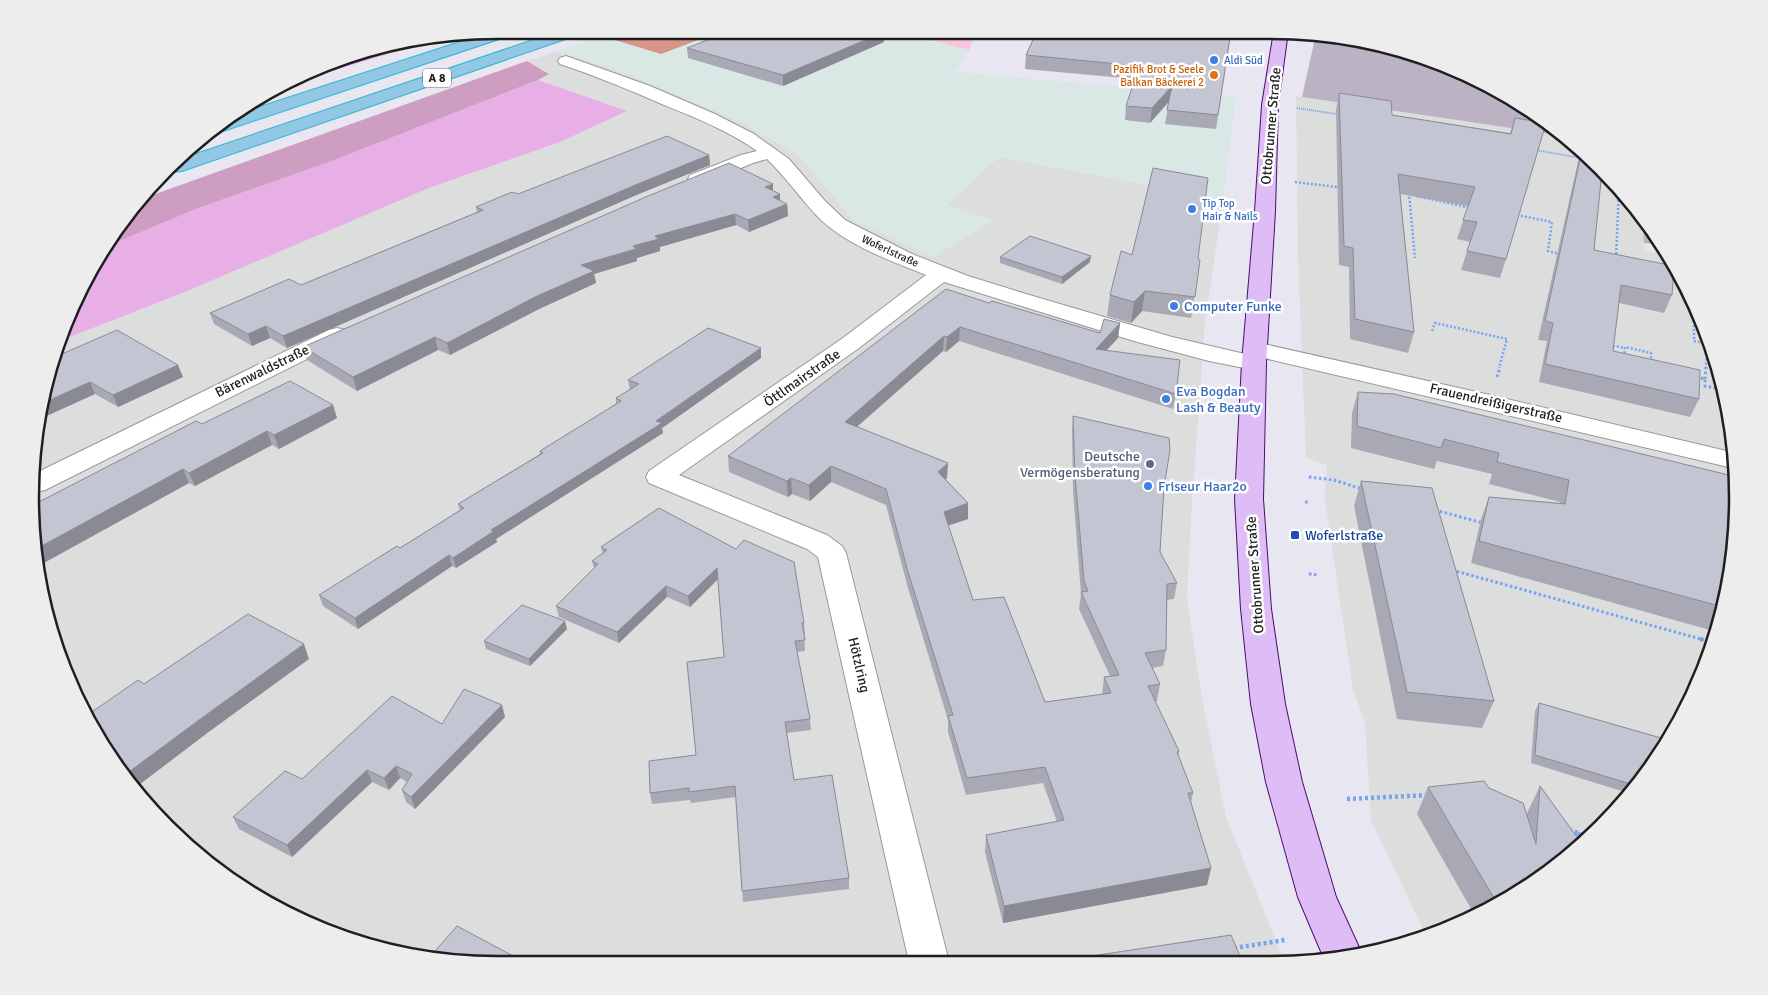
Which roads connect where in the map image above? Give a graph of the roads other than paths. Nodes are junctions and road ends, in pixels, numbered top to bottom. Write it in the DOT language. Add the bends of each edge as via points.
graph roads {
  1 [pos="483,39"];
  2 [pos="552,39"];
  3 [pos="1280,39"];
  4 [pos="566,61"];
  5 [pos="243,118"];
  6 [pos="239,119"];
  7 [pos="238,120"];
  8 [pos="771,153"];
  9 [pos="182,165"];
  10 [pos="677,188"];
  11 [pos="941,274"];
  12 [pos="354,328"];
  13 [pos="1254,356"];
  14 [pos="1727,459"];
  15 [pos="659,477"];
  16 [pos="40,482"];
  17 [pos="1341,950"];
  18 [pos="928,956"];
  1 -- 5 [label="highway, A 8"];
  2 -- 9 [label="highway, A 8"];
  3 -- 13 [label="main road, Ottobrunner Straße" via="1270,105"];
  4 -- 8 [label="street, Woferlstraße" via="698,112"];
  5 -- 6 [label="highway"];
  5 -- 7 [label="highway, A 8"];
  8 -- 10 [label="street" via="747,159"];
  8 -- 11 [label="street, Woferlstraße" via="792,171 830,218 842,227"];
  11 -- 13 [label="street, Woferlstraße" via="1184,348"];
  11 -- 15 [label="street, Öttlmairstraße" via="851,343"];
  12 -- 16 [label="street, Bärenwaldstraße"];
  13 -- 14 [label="street, Frauendreißigerstraße" via="1490,402"];
  13 -- 17 [label="main road, Ottobrunner Straße" via="1249,499 1256,609 1268,704 1284,782 1317,897"];
  15 -- 18 [label="street, Hötzlring" via="817,542 832,553"];
}
